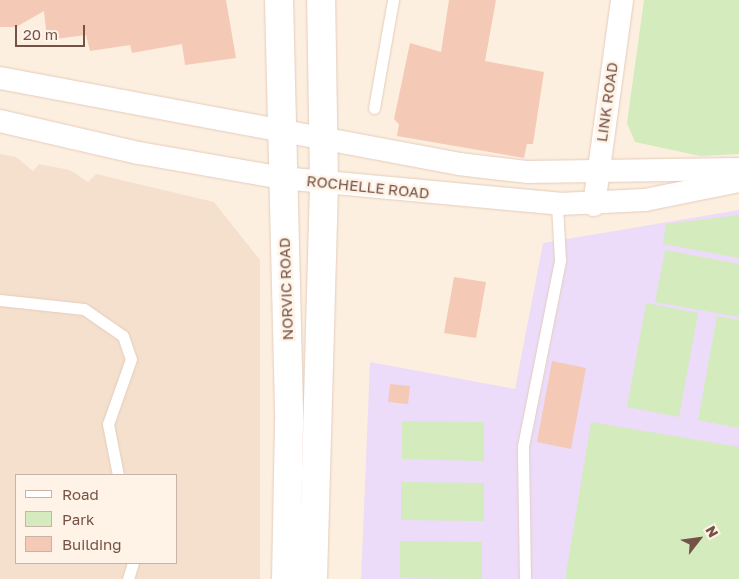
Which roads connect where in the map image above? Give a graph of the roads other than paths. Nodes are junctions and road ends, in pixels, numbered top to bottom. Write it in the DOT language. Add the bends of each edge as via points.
graph roads {
  1 [pos="279,0"];
  2 [pos="321,0"];
  3 [pos="393,0"];
  4 [pos="622,0"];
  5 [pos="0,78"];
  6 [pos="374,108"];
  7 [pos="0,121"];
  8 [pos="279,129"];
  9 [pos="322,136"];
  10 [pos="739,169"];
  11 [pos="597,172"];
  12 [pos="282,178"];
  13 [pos="324,182"];
  14 [pos="739,182"];
  15 [pos="557,204"];
  16 [pos="594,205"];
  17 [pos="0,300"];
  18 [pos="118,474"];
  19 [pos="133,564"];
  20 [pos="128,579"];
  21 [pos="286,579"];
  22 [pos="313,579"];
  23 [pos="525,579"];
  1 -- 8 [label="street, NORVIC ROAD"];
  2 -- 9 [label="street"];
  3 -- 6 [label="lane"];
  4 -- 11 [label="street, LINK ROAD"];
  5 -- 8 [label="street"];
  7 -- 12 [label="street, ROCHELLE ROAD" via="138,153"];
  8 -- 9 [label="street"];
  8 -- 12 [label="street, NORVIC ROAD"];
  9 -- 11 [label="street" via="459,164 526,172"];
  9 -- 13 [label="street"];
  10 -- 11 [label="street"];
  11 -- 16 [label="street, LINK ROAD"];
  12 -- 13 [label="street, ROCHELLE ROAD"];
  12 -- 21 [label="street, NORVIC ROAD" via="289,423"];
  13 -- 15 [label="street, ROCHELLE ROAD"];
  13 -- 22 [label="street"];
  14 -- 16 [label="street, ROCHELLE ROAD" via="703,191"];
  15 -- 16 [label="street, ROCHELLE ROAD"];
  15 -- 23 [label="lane" via="560,260 523,446"];
  17 -- 18 [label="lane" via="84,308 108,322 123,336 131,359 108,424"];
  19 -- 20 [label="lane"];
}
